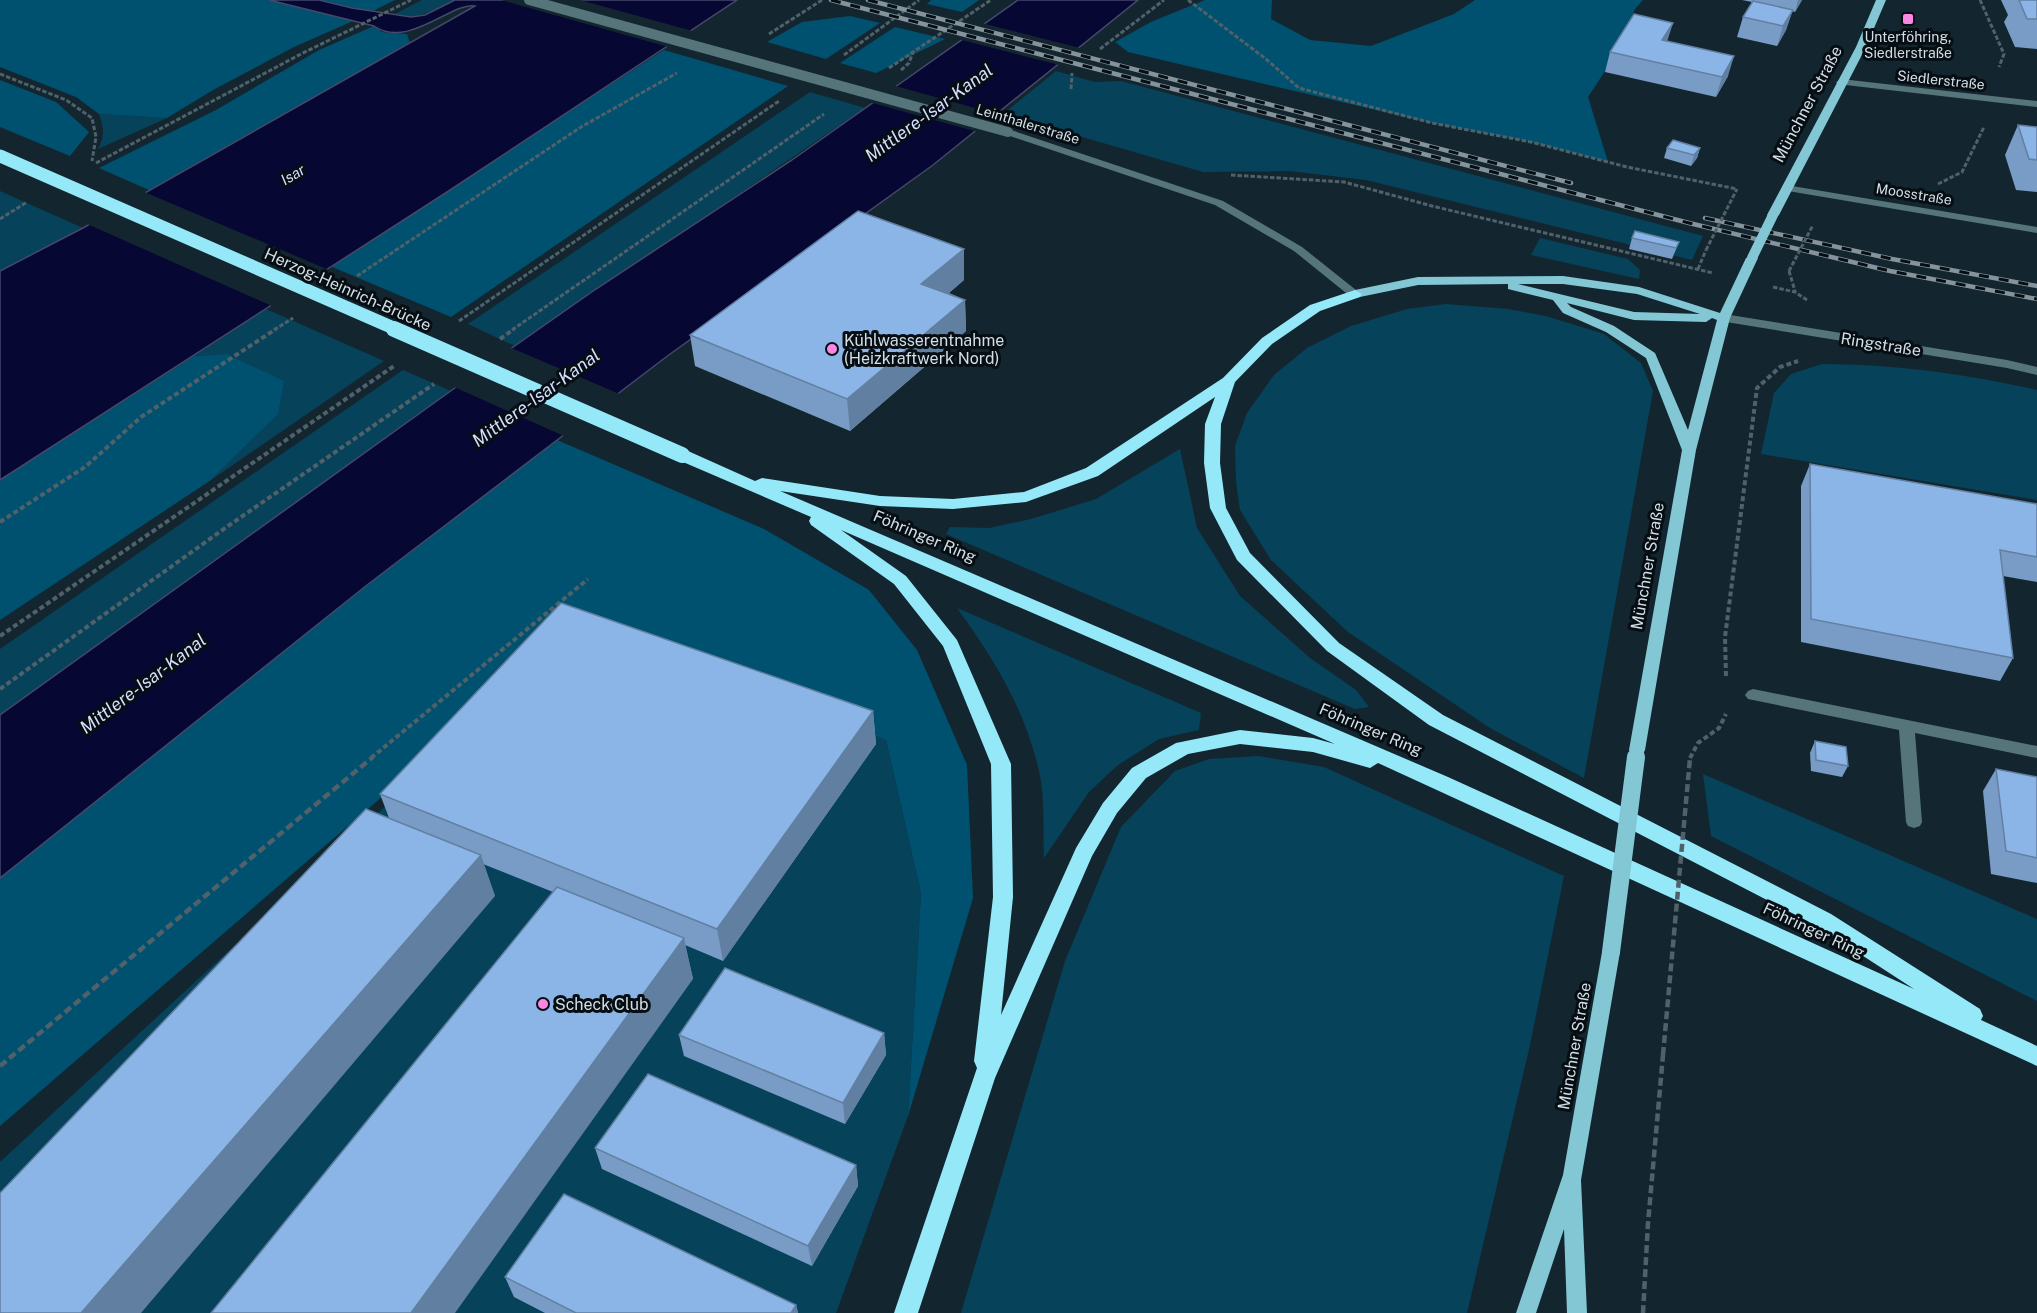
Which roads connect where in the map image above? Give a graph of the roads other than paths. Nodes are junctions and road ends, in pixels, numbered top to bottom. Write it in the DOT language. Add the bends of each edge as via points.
graph roads {
  1 [pos="529,0"];
  2 [pos="1881,0"];
  3 [pos="1841,82"];
  4 [pos="2037,104"];
  5 [pos="0,156"];
  6 [pos="1786,188"];
  7 [pos="2037,230"];
  8 [pos="1494,280"];
  9 [pos="1355,294"];
  10 [pos="1553,297"];
  11 [pos="1724,318"];
  12 [pos="2037,371"];
  13 [pos="1228,381"];
  14 [pos="1689,450"];
  15 [pos="682,455"];
  16 [pos="737,479"];
  17 [pos="809,510"];
  18 [pos="1753,695"];
  19 [pos="1907,726"];
  20 [pos="2037,752"];
  21 [pos="1441,782"];
  22 [pos="1914,822"];
  23 [pos="2032,1054"];
  24 [pos="984,1078"];
  25 [pos="1573,1175"];
  26 [pos="906,1313"];
  27 [pos="1526,1313"];
  28 [pos="1577,1313"];
  1 -- 9 [label="street, Leinthalerstraße, bridge" via="1008,132 1195,193 1298,249"];
  2 -- 3 [label="main road, Münchner Straße"];
  3 -- 4 [label="street, Siedlerstraße"];
  3 -- 6 [label="main road, Münchner Straße"];
  5 -- 15 [label="highway, Herzog-Heinrich-Brücke, bridge"];
  6 -- 7 [label="street, Moosstraße"];
  6 -- 11 [label="main road, Münchner Straße, bridge"];
  8 -- 9 [label="main road" via="1418,281"];
  8 -- 10 [label="main road"];
  8 -- 11 [label="main road" via="1563,280 1638,291"];
  9 -- 13 [label="highway" via="1315,308 1267,341"];
  10 -- 11 [label="main road" via="1634,316"];
  10 -- 14 [label="main road" via="1567,310 1610,329 1651,356"];
  11 -- 12 [label="street, Ringstraße"];
  11 -- 14 [label="main road, Münchner Straße"];
  13 -- 16 [label="highway" via="1092,472 1026,496 953,504 880,501"];
  13 -- 23 [label="highway" via="1213,424 1212,463 1218,508 1243,556 1333,647 1436,720 1824,920"];
  14 -- 25 [label="main road, Münchner Straße, bridge" via="1637,750 1611,952"];
  15 -- 16 [label="highway, Föhringer Ring"];
  16 -- 17 [label="highway, Föhringer Ring"];
  17 -- 21 [label="highway, Föhringer Ring"];
  17 -- 24 [label="highway" via="816,520 900,580 951,644 1001,764 1003,897"];
  18 -- 19 [label="street"];
  19 -- 20 [label="street"];
  19 -- 22 [label="street"];
  21 -- 23 [label="highway, Föhringer Ring"];
  21 -- 24 [label="highway" via="1313,745 1240,737 1182,748 1139,773 1110,808 1083,854"];
  24 -- 26 [label="highway"];
  25 -- 27 [label="main road, Münchner Straße"];
  25 -- 28 [label="main road, Münchner Straße"];
}
